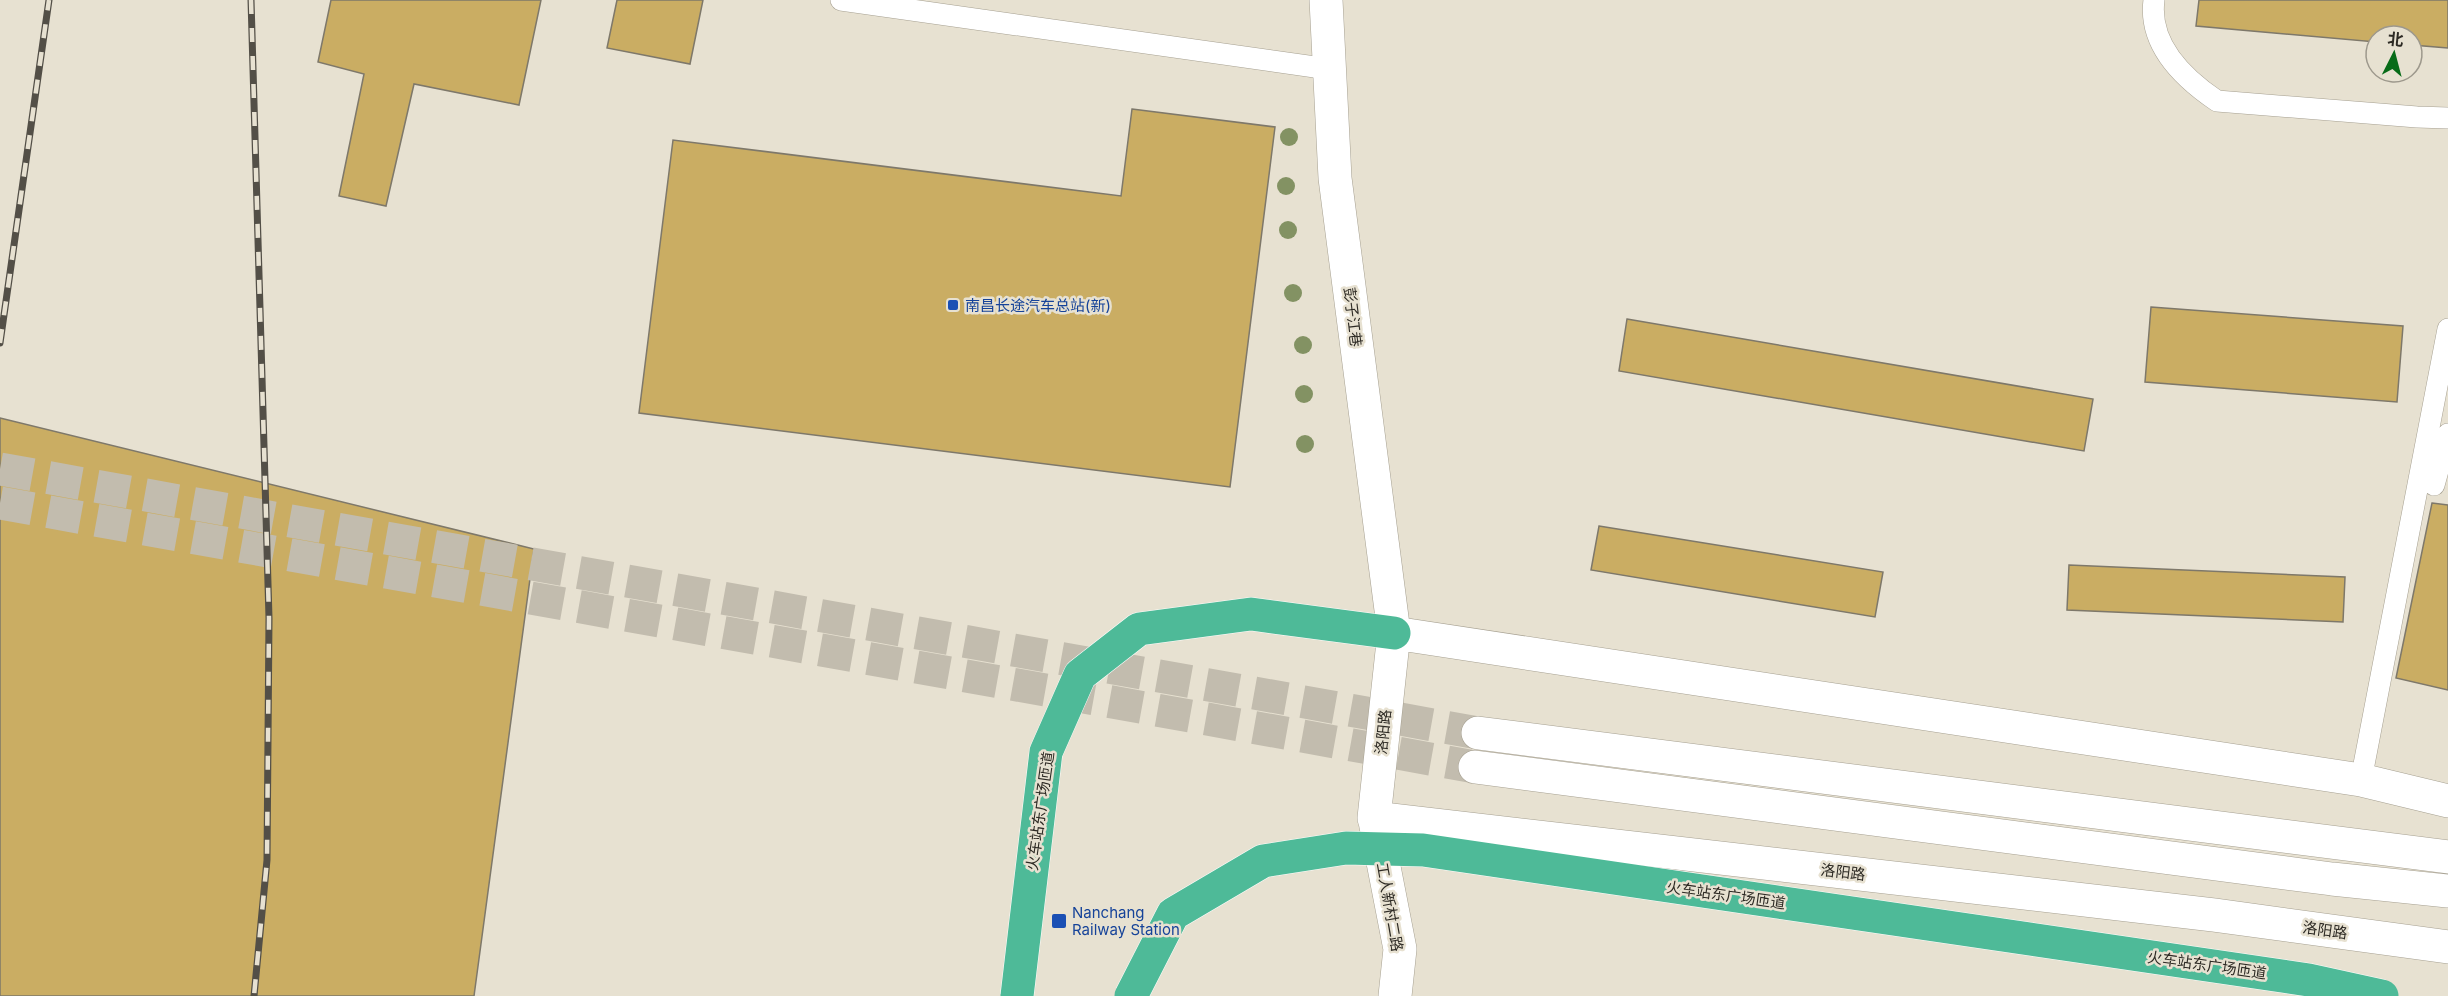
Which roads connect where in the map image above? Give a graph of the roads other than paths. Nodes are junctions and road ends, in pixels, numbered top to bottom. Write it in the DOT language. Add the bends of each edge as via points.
graph roads {
  1 [pos="841,0"];
  2 [pos="1326,0"];
  3 [pos="2154,0"];
  4 [pos="1329,69"];
  5 [pos="2448,118"];
  6 [pos="2448,329"];
  7 [pos="2448,434"];
  8 [pos="2434,485"];
  9 [pos="1394,633"];
  10 [pos="1478,733"];
  11 [pos="1475,767"];
  12 [pos="2361,780"];
  13 [pos="2448,801"];
  14 [pos="1374,818"];
  15 [pos="2448,857"];
  16 [pos="2448,891"];
  17 [pos="2448,947"];
  18 [pos="1017,996"];
  19 [pos="1131,996"];
  20 [pos="1395,996"];
  21 [pos="2382,996"];
  1 -- 4 [label="lane"];
  2 -- 4 [label="street, 彭子江巷"];
  3 -- 5 [label="lane" via="2153,11 2169,60 2217,101"];
  4 -- 9 [label="street, 彭子江巷" via="1335,178"];
  6 -- 12 [label="lane"];
  7 -- 8 [label="lane"];
  9 -- 12 [label="street"];
  9 -- 14 [label="street, 洛阳路"];
  9 -- 18 [label="highway, 火车站东广场匝道, bridge" via="1251,614 1139,629 1080,675 1046,752"];
  10 -- 15 [label="street"];
  11 -- 16 [label="street"];
  12 -- 13 [label="street"];
  14 -- 17 [label="street, 洛阳路" via="2214,915"];
  14 -- 20 [label="street, 工人新村二路" via="1400,949"];
  19 -- 21 [label="highway, 火车站东广场匝道, bridge" via="1173,914 1263,861 1346,848 1435,852 2309,980"];
}
